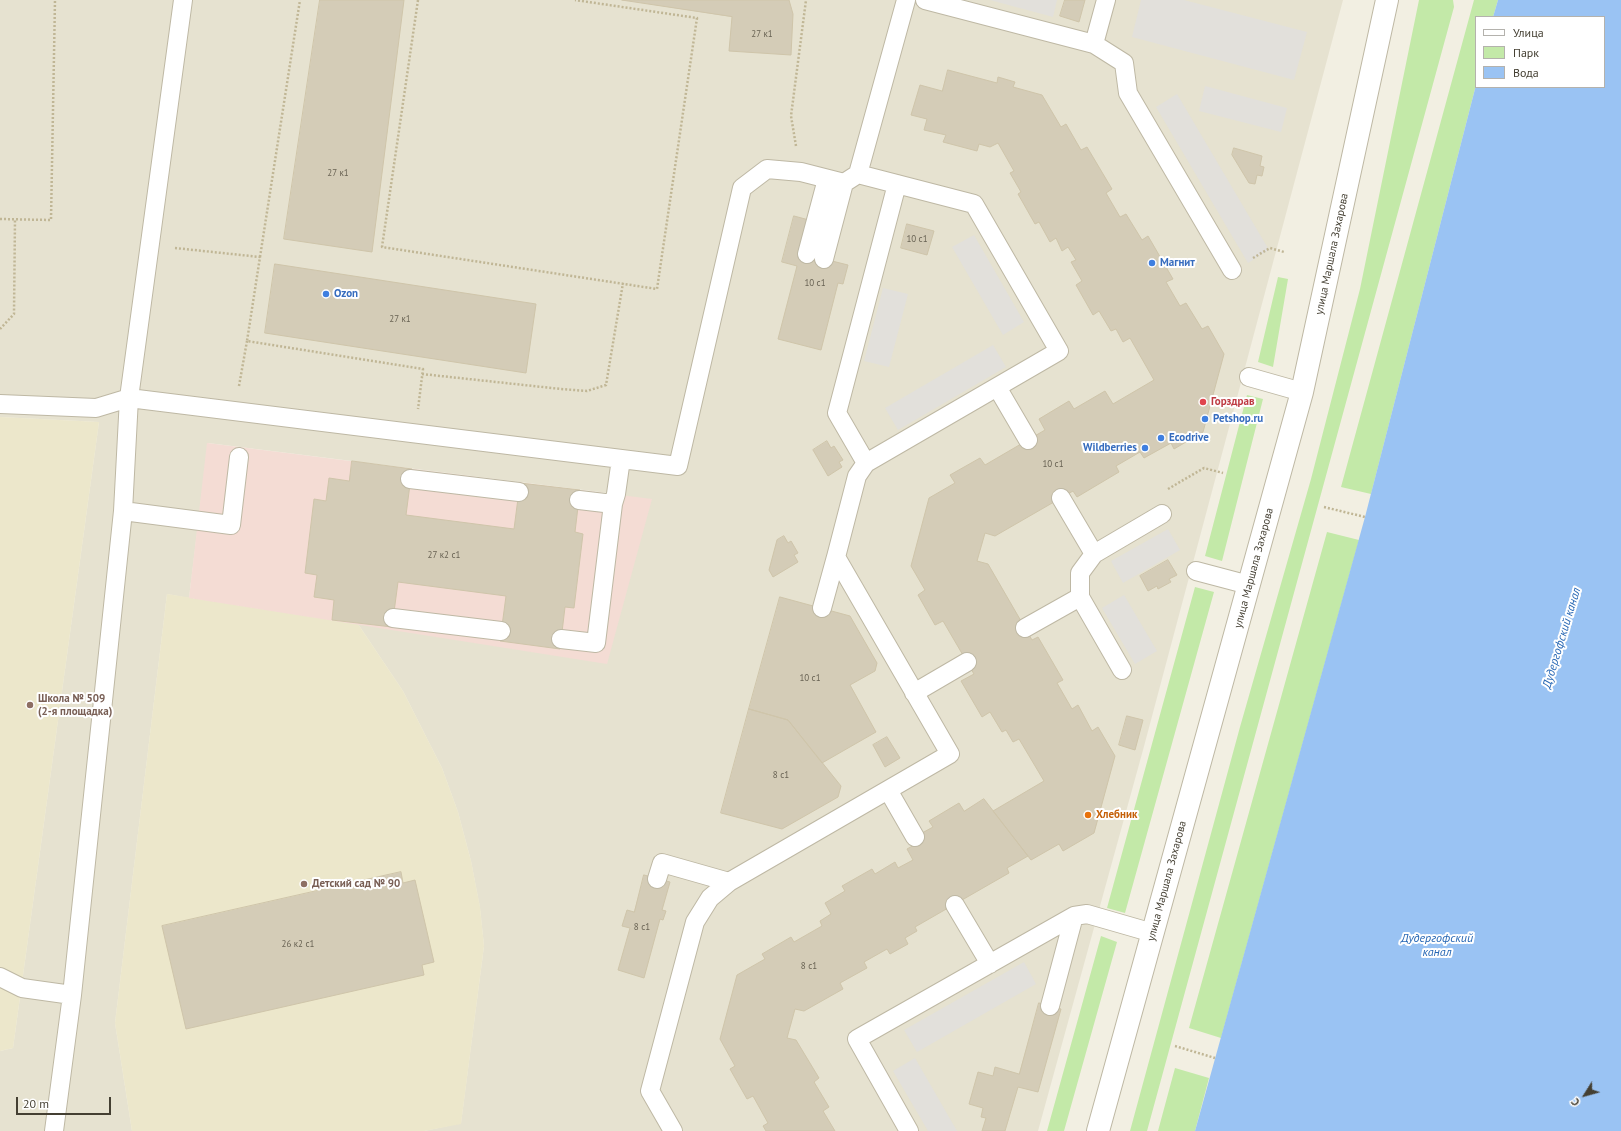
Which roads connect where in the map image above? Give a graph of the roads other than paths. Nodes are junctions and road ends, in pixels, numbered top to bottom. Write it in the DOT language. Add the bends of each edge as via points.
graph roads {
  1 [pos="183,0"];
  2 [pos="906,0"];
  3 [pos="925,0"];
  4 [pos="1106,0"];
  5 [pos="1387,0"];
  6 [pos="1094,44"];
  7 [pos="851,178"];
  8 [pos="827,179"];
  9 [pos="897,184"];
  10 [pos="1232,270"];
  11 [pos="1249,377"];
  12 [pos="997,387"];
  13 [pos="1302,392"];
  14 [pos="129,398"];
  15 [pos="0,404"];
  16 [pos="1028,440"];
  17 [pos="239,457"];
  18 [pos="621,459"];
  19 [pos="866,463"];
  20 [pos="410,479"];
  21 [pos="519,492"];
  22 [pos="1061,498"];
  23 [pos="579,500"];
  24 [pos="613,504"];
  25 [pos="124,511"];
  26 [pos="1162,514"];
  27 [pos="1094,554"];
  28 [pos="836,557"];
  29 [pos="1196,570"];
  30 [pos="1249,585"];
  31 [pos="1080,597"];
  32 [pos="822,608"];
  33 [pos="393,618"];
  34 [pos="1025,628"];
  35 [pos="501,632"];
  36 [pos="561,639"];
  37 [pos="967,662"];
  38 [pos="1122,670"];
  39 [pos="914,693"];
  40 [pos="888,790"];
  41 [pos="915,837"];
  42 [pos="657,879"];
  43 [pos="729,882"];
  44 [pos="955,905"];
  45 [pos="1074,916"];
  46 [pos="1153,933"];
  47 [pos="990,964"];
  48 [pos="0,977"];
  49 [pos="72,995"];
  50 [pos="1050,1006"];
  51 [pos="54,1131"];
  52 [pos="673,1131"];
  53 [pos="909,1131"];
  54 [pos="1098,1131"];
  1 -- 14 [label="lane"];
  2 -- 7 [label="lane"];
  3 -- 6 [label="lane"];
  4 -- 6 [label="lane"];
  5 -- 13 [label="street, улица Маршала Захарова"];
  6 -- 10 [label="lane" via="1124,63 1128,93"];
  7 -- 8 [label="lane"];
  7 -- 8 [label="lane" via="816,257"];
  7 -- 9 [label="lane"];
  8 -- 18 [label="lane" via="801,172 767,169 742,188 678,466"];
  9 -- 12 [label="lane" via="974,204 1059,351"];
  9 -- 19 [label="lane" via="837,413"];
  11 -- 13 [label="lane"];
  12 -- 16 [label="lane"];
  12 -- 19 [label="lane"];
  13 -- 30 [label="street, улица Маршала Захарова"];
  14 -- 15 [label="lane" via="96,408"];
  14 -- 18 [label="lane"];
  14 -- 25 [label="lane"];
  17 -- 25 [label="lane" via="231,524"];
  18 -- 24 [label="lane"];
  19 -- 28 [label="lane" via="858,476"];
  20 -- 21 [label="lane"];
  22 -- 27 [label="lane"];
  23 -- 24 [label="lane"];
  24 -- 36 [label="lane" via="596,643"];
  25 -- 49 [label="lane"];
  26 -- 27 [label="lane"];
  27 -- 31 [label="lane" via="1080,573"];
  28 -- 32 [label="lane"];
  28 -- 39 [label="lane"];
  29 -- 30 [label="lane"];
  30 -- 46 [label="street, улица Маршала Захарова"];
  31 -- 34 [label="lane"];
  31 -- 38 [label="lane"];
  33 -- 35 [label="lane"];
  37 -- 39 [label="lane"];
  39 -- 40 [label="lane" via="950,754"];
  40 -- 41 [label="lane"];
  40 -- 43 [label="lane"];
  42 -- 43 [label="lane" via="662,863"];
  43 -- 52 [label="lane" via="710,898 695,922 650,1091"];
  44 -- 47 [label="lane"];
  45 -- 46 [label="lane" via="1087,914"];
  45 -- 47 [label="lane"];
  45 -- 50 [label="lane"];
  46 -- 54 [label="street, улица Маршала Захарова"];
  47 -- 53 [label="lane" via="857,1039"];
  48 -- 49 [label="lane" via="22,988"];
  49 -- 51 [label="lane"];
}
